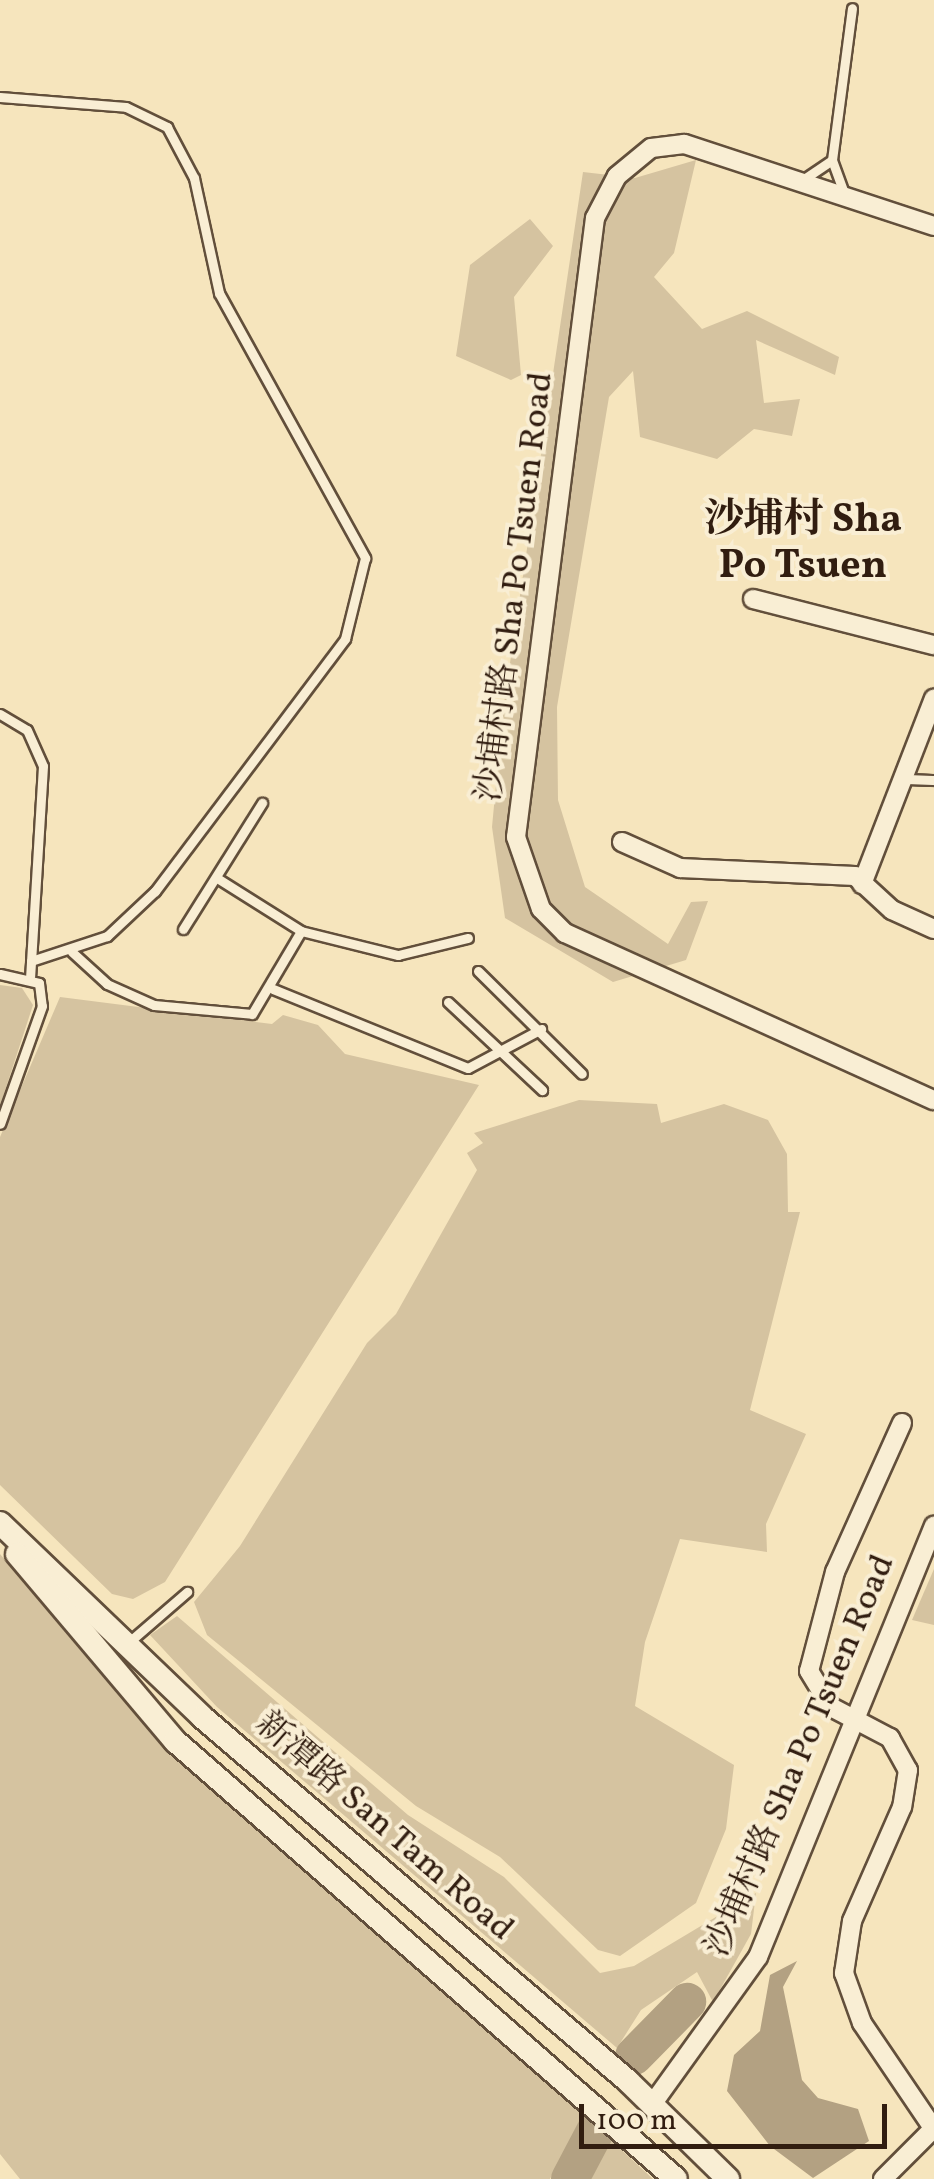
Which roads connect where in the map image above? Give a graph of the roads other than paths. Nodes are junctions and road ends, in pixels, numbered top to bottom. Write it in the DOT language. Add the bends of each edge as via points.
graph roads {
  1 [pos="852,8"];
  2 [pos="0,98"];
  3 [pos="832,160"];
  4 [pos="798,183"];
  5 [pos="846,198"];
  6 [pos="934,226"];
  7 [pos="753,598"];
  8 [pos="934,645"];
  9 [pos="934,698"];
  10 [pos="0,714"];
  11 [pos="905,779"];
  12 [pos="934,780"];
  13 [pos="262,802"];
  14 [pos="622,842"];
  15 [pos="217,878"];
  16 [pos="862,884"];
  17 [pos="182,929"];
  18 [pos="934,929"];
  19 [pos="301,931"];
  20 [pos="468,938"];
  21 [pos="72,952"];
  22 [pos="31,961"];
  23 [pos="478,971"];
  24 [pos="0,974"];
  25 [pos="30,976"];
  26 [pos="273,988"];
  27 [pos="448,1002"];
  28 [pos="541,1029"];
  29 [pos="502,1055"];
  30 [pos="582,1074"];
  31 [pos="542,1090"];
  32 [pos="934,1100"];
  33 [pos="0,1124"];
  34 [pos="902,1423"];
  35 [pos="934,1525"];
  36 [pos="0,1527"];
  37 [pos="186,1592"];
  38 [pos="127,1644"];
  39 [pos="853,1718"];
  40 [pos="651,2106"];
  41 [pos="934,2128"];
  42 [pos="658,2161"];
  43 [pos="676,2179"];
  44 [pos="728,2179"];
  45 [pos="882,2179"];
  1 -- 3 [label="lane"];
  2 -- 21 [label="lane" via="126,107 166,127 194,178 219,293 365,558 345,639 155,892 106,936"];
  3 -- 4 [label="lane"];
  3 -- 5 [label="lane"];
  4 -- 5 [label="street, 沙埔村路 Sha Po Tsuen Road"];
  4 -- 32 [label="street, 沙埔村路 Sha Po Tsuen Road" via="684,144 651,148 616,176 596,218 516,837 541,909 565,933"];
  5 -- 6 [label="street, 沙埔村路 Sha Po Tsuen Road"];
  7 -- 8 [label="street"];
  9 -- 11 [label="street"];
  10 -- 22 [label="lane" via="26,730 43,766"];
  11 -- 12 [label="lane"];
  11 -- 16 [label="street"];
  13 -- 15 [label="lane"];
  14 -- 16 [label="street" via="680,868 760,878 825,869"];
  15 -- 17 [label="lane"];
  15 -- 19 [label="lane"];
  16 -- 18 [label="street"];
  19 -- 20 [label="lane" via="398,955"];
  19 -- 26 [label="lane"];
  21 -- 22 [label="lane"];
  21 -- 26 [label="lane" via="106,984 154,1004 252,1014"];
  22 -- 25 [label="lane"];
  23 -- 28 [label="lane"];
  24 -- 25 [label="lane"];
  25 -- 33 [label="lane" via="42,1006"];
  26 -- 29 [label="lane" via="468,1068"];
  27 -- 29 [label="lane"];
  28 -- 29 [label="lane"];
  28 -- 30 [label="lane"];
  29 -- 31 [label="lane"];
  34 -- 39 [label="street" via="810,1649 817,1691"];
  35 -- 39 [label="street, 沙埔村路 Sha Po Tsuen Road"];
  36 -- 38 [label="street, 新潭路 San Tam Road"];
  36 -- 42 [label="street, 新潭路 San Tam Road" via="61,1615 175,1742 336,1890"];
  37 -- 38 [label="lane"];
  38 -- 40 [label="street, 新潭路 San Tam Road"];
  39 -- 40 [label="street, 沙埔村路 Sha Po Tsuen Road" via="758,1956"];
  39 -- 41 [label="street" via="902,1753 908,1790 852,1921 844,1973 862,2023"];
  40 -- 42 [label="street"];
  40 -- 44 [label="street, 新潭路 San Tam Road"];
  41 -- 45 [label="street"];
  42 -- 43 [label="street, 新潭路 San Tam Road"];
}
